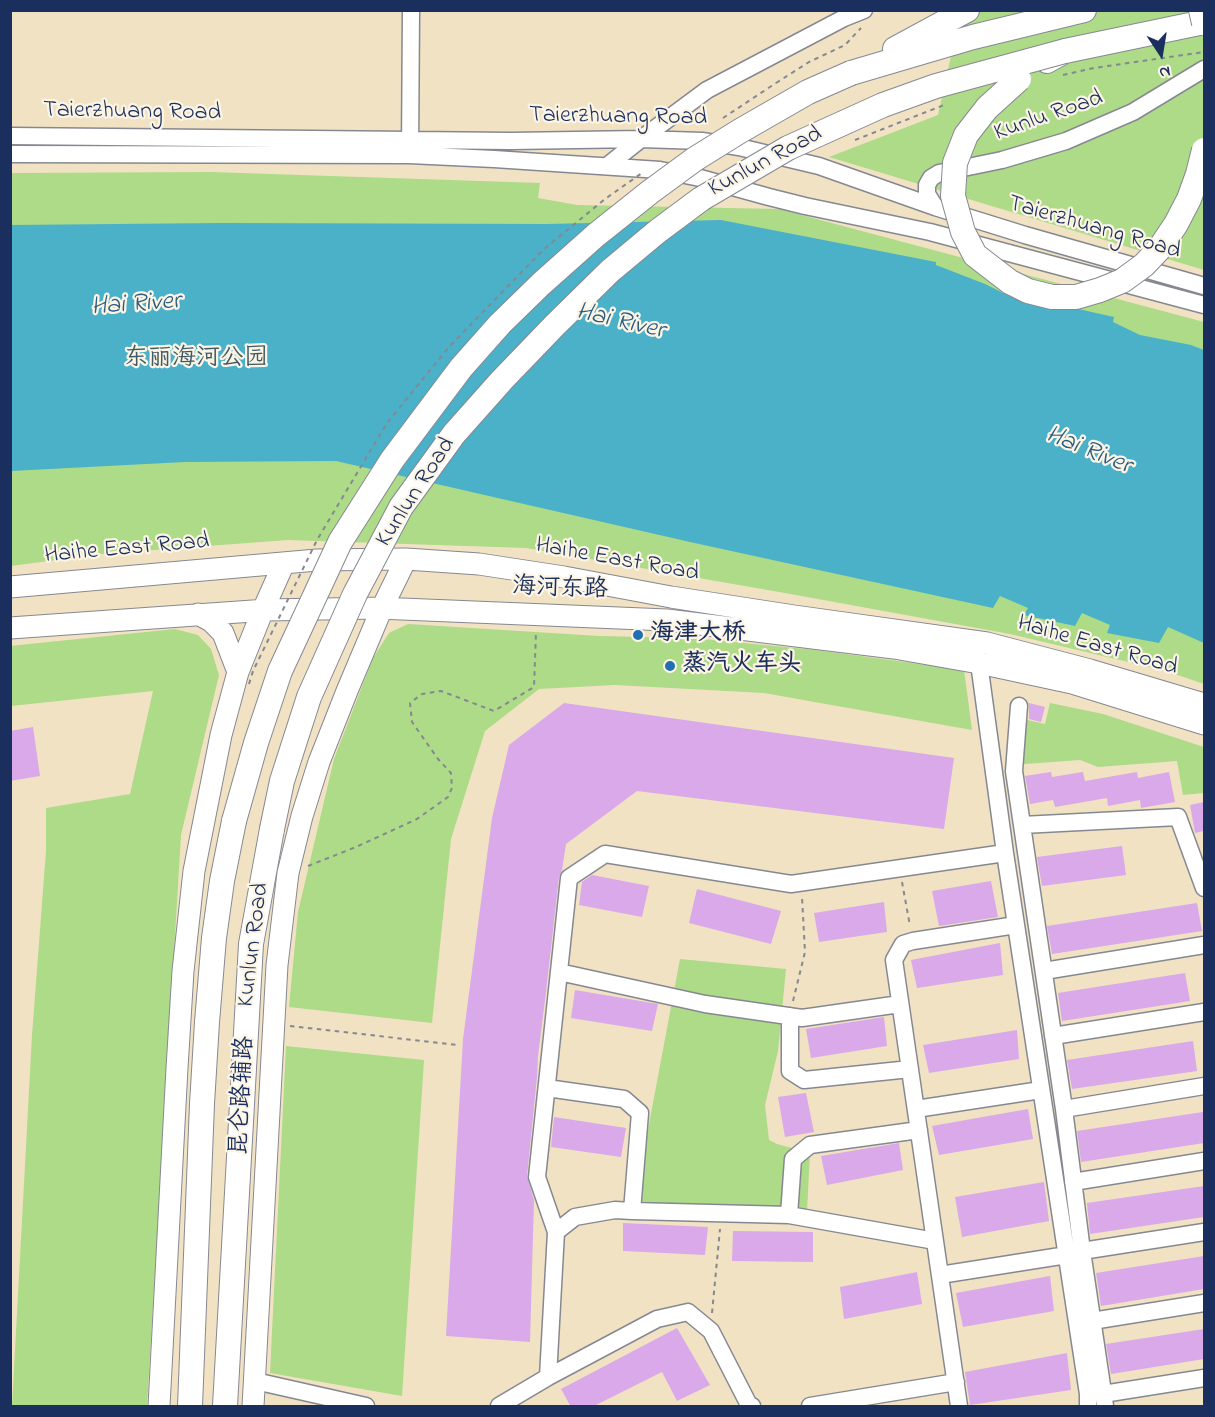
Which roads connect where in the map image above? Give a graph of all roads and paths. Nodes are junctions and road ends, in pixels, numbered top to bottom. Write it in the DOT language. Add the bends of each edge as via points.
graph roads {
  1 [pos="411,10"];
  2 [pos="864,10"];
  3 [pos="967,10"];
  4 [pos="1201,10"];
  5 [pos="1076,12"];
  6 [pos="1204,22"];
  7 [pos="861,28"];
  8 [pos="1065,51"];
  9 [pos="1204,69"];
  10 [pos="851,73"];
  11 [pos="776,83"];
  12 [pos="10,136"];
  13 [pos="641,139"];
  14 [pos="410,148"];
  15 [pos="1204,150"];
  16 [pos="10,154"];
  17 [pos="607,166"];
  18 [pos="935,207"];
  19 [pos="1204,286"];
  20 [pos="1204,305"];
  21 [pos="406,559"];
  22 [pos="317,560"];
  23 [pos="371,560"];
  24 [pos="284,563"];
  25 [pos="10,587"];
  26 [pos="380,608"];
  27 [pos="423,610"];
  28 [pos="198,614"];
  29 [pos="262,615"];
  30 [pos="536,615"];
  31 [pos="10,628"];
  32 [pos="372,632"];
  33 [pos="979,663"];
  34 [pos="238,672"];
  35 [pos="1204,704"];
  36 [pos="1019,706"];
  37 [pos="1204,724"];
  38 [pos="1022,825"];
  39 [pos="1005,853"];
  40 [pos="899,868"];
  41 [pos="288,873"];
  42 [pos="801,882"];
  43 [pos="1204,888"];
  44 [pos="1016,925"];
  45 [pos="913,941"];
  46 [pos="1204,945"];
  47 [pos="1044,971"];
  48 [pos="559,972"];
  49 [pos="900,1004"];
  50 [pos="1204,1012"];
  51 [pos="790,1016"];
  52 [pos="273,1024"];
  53 [pos="1053,1036"];
  54 [pos="458,1045"];
  55 [pos="910,1069"];
  56 [pos="1204,1086"];
  57 [pos="547,1088"];
  58 [pos="1041,1090"];
  59 [pos="915,1109"];
  60 [pos="1064,1109"];
  61 [pos="919,1130"];
  62 [pos="1204,1161"];
  63 [pos="1073,1182"];
  64 [pos="632,1210"];
  65 [pos="721,1213"];
  66 [pos="789,1215"];
  67 [pos="556,1232"];
  68 [pos="1204,1232"];
  69 [pos="934,1241"];
  70 [pos="1074,1253"];
  71 [pos="940,1275"];
  72 [pos="1204,1304"];
  73 [pos="1092,1321"];
  74 [pos="711,1331"];
  75 [pos="548,1377"];
  76 [pos="1204,1378"];
  77 [pos="255,1381"];
  78 [pos="956,1382"];
  79 [pos="1104,1400"];
  80 [pos="159,1407"];
  81 [pos="190,1407"];
  82 [pos="225,1407"];
  83 [pos="253,1407"];
  84 [pos="366,1407"];
  85 [pos="499,1407"];
  86 [pos="752,1407"];
  87 [pos="810,1407"];
  88 [pos="959,1407"];
  89 [pos="1088,1407"];
  1 -- 14 [label="street"];
  2 -- 13 [label="street" via="707,90"];
  3 -- 10 [label="highway"];
  4 -- 6 [label="highway, bridge"];
  5 -- 10 [label="highway, Kunlun Road"];
  6 -- 8 [label="highway, Kunlun Road"];
  7 -- 11 [label="path" via="845,45"];
  8 -- 15 [label="highway, bridge" via="1019,79 987,108 966,135 955,163 953,196 963,232 975,255 1010,282 1052,297 1076,297 1122,280 1144,265 1176,224 1189,199"];
  8 -- 82 [label="highway, Kunlun Road, bridge" via="936,86 883,105 788,148 701,199 610,272 555,325 454,434 401,507 355,594 309,697 282,781 272,829 251,944"];
  9 -- 18 [label="street, Kunlu Road" via="1133,112 1066,141 939,173 927,185 927,194"];
  10 -- 81 [label="highway, Kunlun Road, bridge" via="808,92 695,159 596,235 541,284 461,368 392,460 340,542 280,671 234,820 222,881 202,1104"];
  12 -- 14 [label="street, Taierzhuang Road"];
  13 -- 14 [label="street, Taierzhuang Road" via="511,141"];
  13 -- 17 [label="street"];
  13 -- 18 [label="street, Taierzhuang Road" via="739,147 819,166"];
  14 -- 16 [label="street, Taierzhuang Road"];
  14 -- 17 [label="street, Taierzhuang Road" via="484,158"];
  17 -- 20 [label="street, Taierzhuang Road" via="700,178 796,204 930,232"];
  18 -- 19 [label="street, Taierzhuang Road"];
  21 -- 23 [label="main road, Haihe East Road"];
  21 -- 26 [label="main road"];
  21 -- 35 [label="main road, Haihe East Road" via="479,564 987,643"];
  22 -- 23 [label="main road, Haihe East Road"];
  22 -- 24 [label="main road, Haihe East Road"];
  22 -- 29 [label="main road" via="289,573"];
  23 -- 26 [label="main road" via="382,566 386,574"];
  24 -- 25 [label="main road, Haihe East Road"];
  24 -- 29 [label="main road"];
  26 -- 27 [label="main road, 海河东路"];
  26 -- 29 [label="main road, 海河东路"];
  26 -- 32 [label="main road, 昆仑路辅路"];
  27 -- 30 [label="main road, 海河东路"];
  27 -- 32 [label="main road" via="392,617"];
  28 -- 29 [label="main road, 海河东路"];
  28 -- 31 [label="main road, 海河东路"];
  28 -- 34 [label="main road" via="223,633"];
  29 -- 34 [label="main road"];
  30 -- 33 [label="main road, 海河东路" via="668,620 894,648"];
  30 -- 41 [label="path" via="534,687 494,711 441,691 422,694 410,703 412,722 451,773 448,797 417,819"];
  32 -- 41 [label="main road, 昆仑路辅路" via="319,762"];
  33 -- 37 [label="main road, 海河东路" via="1072,683"];
  33 -- 39 [label="street"];
  34 -- 80 [label="main road" via="194,871 177,1068"];
  36 -- 38 [label="street" via="1014,771"];
  38 -- 43 [label="street" via="1178,817"];
  38 -- 47 [label="street"];
  39 -- 40 [label="street"];
  39 -- 44 [label="street"];
  40 -- 42 [label="street"];
  40 -- 45 [label="path"];
  41 -- 52 [label="main road, 昆仑路辅路"];
  42 -- 48 [label="street" via="791,884 604,854 569,878"];
  42 -- 51 [label="path" via="805,952"];
  44 -- 45 [label="street"];
  44 -- 58 [label="street"];
  45 -- 49 [label="street" via="903,944 894,960"];
  46 -- 47 [label="street"];
  47 -- 53 [label="street"];
  48 -- 51 [label="street" via="705,1004"];
  48 -- 57 [label="street"];
  49 -- 51 [label="street" via="802,1018"];
  49 -- 55 [label="street"];
  50 -- 53 [label="street"];
  51 -- 55 [label="street" via="790,1071 804,1080"];
  52 -- 54 [label="path"];
  52 -- 77 [label="main road, 昆仑路辅路"];
  53 -- 60 [label="street"];
  55 -- 59 [label="street"];
  56 -- 60 [label="street"];
  57 -- 64 [label="street" via="624,1099 640,1113"];
  57 -- 67 [label="street" via="537,1177"];
  58 -- 59 [label="street"];
  58 -- 70 [label="street"];
  59 -- 61 [label="street"];
  60 -- 63 [label="street"];
  61 -- 66 [label="street" via="810,1145 793,1160"];
  61 -- 69 [label="street"];
  62 -- 63 [label="street"];
  63 -- 70 [label="street"];
  64 -- 65 [label="street"];
  64 -- 67 [label="street" via="575,1217"];
  65 -- 66 [label="street"];
  65 -- 74 [label="path"];
  66 -- 69 [label="street"];
  67 -- 75 [label="street"];
  68 -- 70 [label="street"];
  69 -- 71 [label="street"];
  70 -- 71 [label="street"];
  70 -- 73 [label="street"];
  70 -- 89 [label="street"];
  71 -- 78 [label="street"];
  72 -- 73 [label="street"];
  73 -- 79 [label="street"];
  74 -- 75 [label="street" via="688,1312 657,1319"];
  74 -- 86 [label="street"];
  75 -- 85 [label="street"];
  76 -- 79 [label="street"];
  77 -- 83 [label="main road, 昆仑路辅路"];
  77 -- 84 [label="street"];
  78 -- 87 [label="street"];
  78 -- 88 [label="street"];
}
